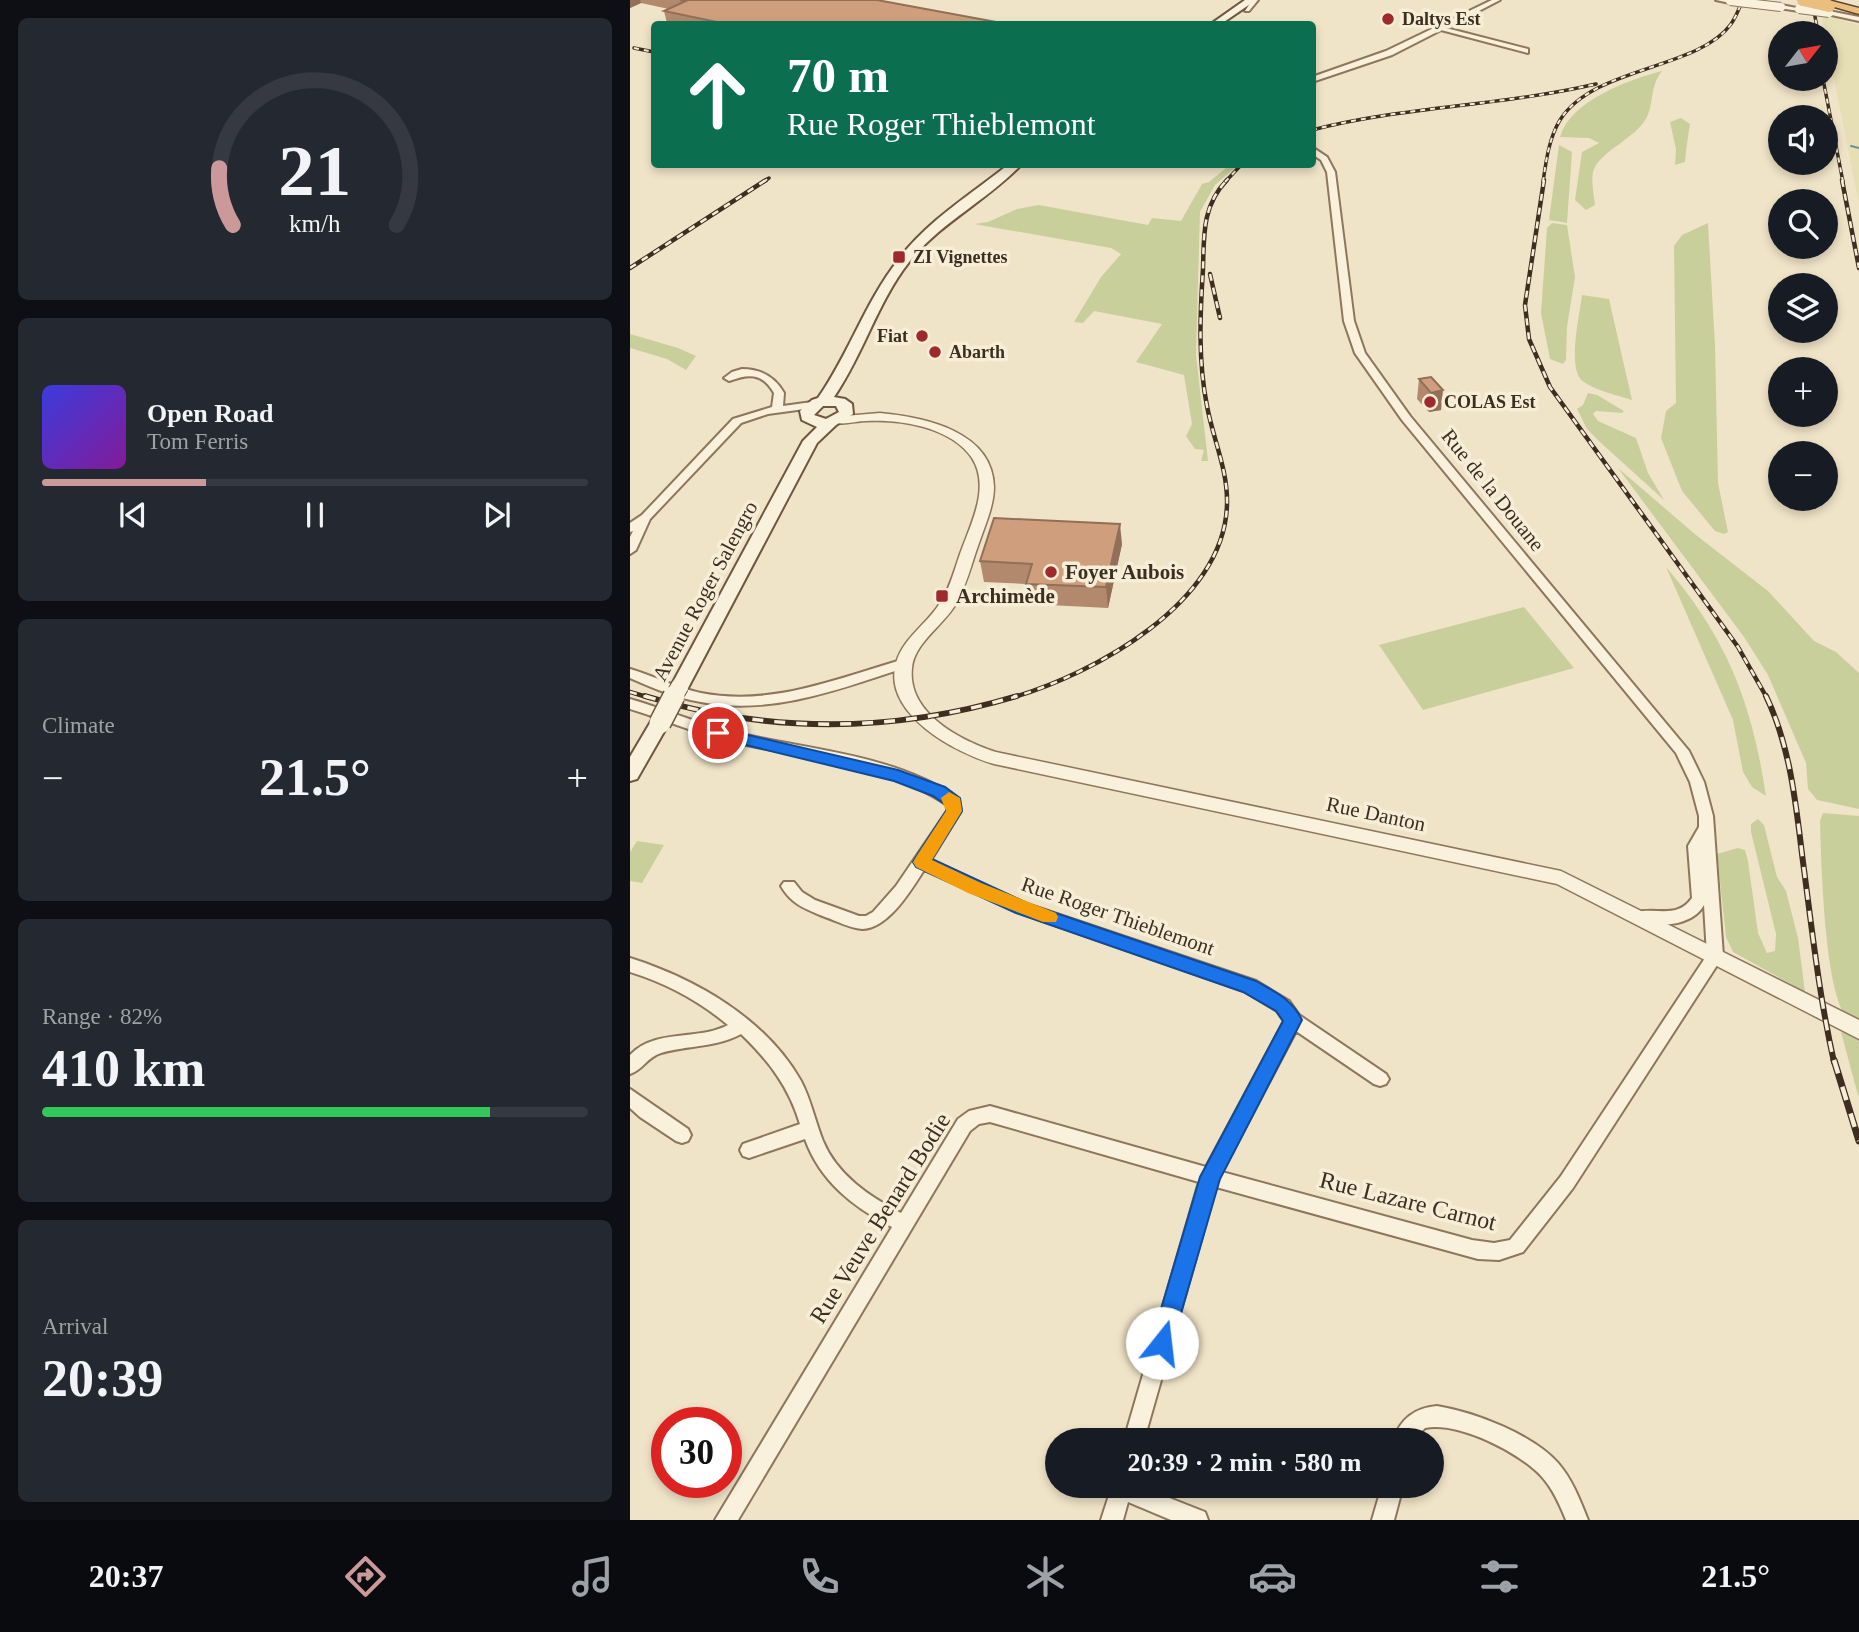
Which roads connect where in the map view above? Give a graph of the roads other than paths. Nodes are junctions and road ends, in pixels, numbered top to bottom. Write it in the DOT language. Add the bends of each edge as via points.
graph roads {
  1 [pos="1262,0"];
  2 [pos="1497,0"];
  3 [pos="1720,0"];
  4 [pos="1815,0"];
  5 [pos="1730,1"];
  6 [pos="1248,2"];
  7 [pos="1801,5"];
  8 [pos="1829,7"];
  9 [pos="1859,12"];
  10 [pos="1859,19"];
  11 [pos="1220,21"];
  12 [pos="1229,21"];
  13 [pos="1440,28"];
  14 [pos="1525,51"];
  15 [pos="1316,79"];
  16 [pos="1316,152"];
  17 [pos="1012,168"];
  18 [pos="1026,168"];
  19 [pos="729,378"];
  20 [pos="844,405"];
  21 [pos="777,411"];
  22 [pos="814,411"];
  23 [pos="864,415"];
  24 [pos="834,421"];
  25 [pos="811,441"];
  26 [pos="705,456"];
  27 [pos="720,456"];
  28 [pos="646,517"];
  29 [pos="630,528"];
  30 [pos="630,548"];
  31 [pos="905,663"];
  32 [pos="630,673"];
  33 [pos="630,704"];
  34 [pos="634,767"];
  35 [pos="630,785"];
  36 [pos="1706,829"];
  37 [pos="922,862"];
  38 [pos="789,886"];
  39 [pos="1637,916"];
  40 [pos="1715,956"];
  41 [pos="630,965"];
  42 [pos="1293,1020"];
  43 [pos="741,1026"];
  44 [pos="1859,1030"];
  45 [pos="630,1067"];
  46 [pos="1380,1079"];
  47 [pos="630,1097"];
  48 [pos="810,1129"];
  49 [pos="682,1135"];
  50 [pos="750,1150"];
  51 [pos="1210,1177"];
  52 [pos="904,1224"];
  53 [pos="1137,1428"];
  54 [pos="1411,1428"];
  55 [pos="1118,1498"];
  56 [pos="1146,1498"];
  57 [pos="1389,1498"];
  58 [pos="726,1520"];
  59 [pos="1112,1520"];
  60 [pos="1197,1520"];
  61 [pos="1383,1520"];
  62 [pos="1577,1520"];
  1 -- 6 [label="main road"];
  2 -- 13 [label="street"];
  3 -- 5 [label="street"];
  4 -- 8 [label="highway, bridge"];
  5 -- 7 [label="street, bridge"];
  6 -- 11 [label="main road"];
  6 -- 12 [label="main road"];
  7 -- 8 [label="highway, bridge"];
  8 -- 9 [label="highway"];
  8 -- 10 [label="street"];
  13 -- 14 [label="street"];
  13 -- 15 [label="street" via="1372,61"];
  16 -- 36 [label="street, Rue de la Douane" via="1331,172 1349,321 1360,353 1406,418 1682,751 1697,782"];
  17 -- 22 [label="main road" via="904,260 864,324 841,376"];
  18 -- 20 [label="main road, Avenue Roger Salengro" via="922,253 883,316"];
  19 -- 21 [label="street" via="743,372 767,379 779,393"];
  20 -- 22 [label="main road"];
  20 -- 23 [label="street"];
  20 -- 24 [label="main road, Avenue Roger Salengro" via="846,414"];
  21 -- 22 [label="street"];
  21 -- 26 [label="street" via="737,421"];
  22 -- 24 [label="main road"];
  22 -- 25 [label="main road, Avenue Roger Salengro"];
  23 -- 24 [label="street"];
  23 -- 31 [label="street" via="924,424 958,436 980,459 988,484 984,508 947,606"];
  24 -- 25 [label="main road, Avenue Roger Salengro"];
  25 -- 34 [label="main road, Avenue Roger Salengro, bridge"];
  26 -- 27 [label="street"];
  26 -- 28 [label="street"];
  28 -- 29 [label="street"];
  28 -- 30 [label="street"];
  31 -- 32 [label="street" via="830,688 743,703 680,695"];
  31 -- 39 [label="street, Rue Danton" via="906,687 917,707 949,739 975,752 1542,873 1581,886"];
  33 -- 37 [label="street" via="710,731 898,776 939,792 954,803 954,811"];
  34 -- 35 [label="main road, Avenue Roger Salengro"];
  36 -- 39 [label="street, Rue de la Douane" via="1695,846 1698,904 1677,916"];
  36 -- 40 [label="street, Rue de la Douane"];
  37 -- 38 [label="street" via="873,921 859,923 797,899"];
  37 -- 42 [label="street, Rue Roger Thieblemont" via="1022,908 1250,986 1283,1006"];
  39 -- 40 [label="street, Rue Danton"];
  40 -- 44 [label="street, Rue Danton"];
  40 -- 51 [label="street, Rue Lazare Carnot" via="1567,1182 1516,1246 1488,1253"];
  41 -- 43 [label="street" via="674,981"];
  42 -- 46 [label="street, Rue Roger Thieblemont"];
  42 -- 51 [label="street"];
  43 -- 45 [label="street" via="722,1036 644,1052"];
  43 -- 48 [label="street" via="778,1059 795,1087"];
  47 -- 49 [label="street"];
  48 -- 50 [label="street"];
  48 -- 52 [label="street" via="834,1174 850,1191"];
  51 -- 52 [label="street, Rue Veuve Benard Bodie" via="983,1115 964,1125"];
  51 -- 53 [label="street"];
  52 -- 58 [label="street, Rue Veuve Benard Bodie"];
  54 -- 62 [label="street" via="1423,1417 1438,1416 1522,1447 1546,1466 1568,1497"];
  55 -- 59 [label="street"];
  56 -- 60 [label="street"];
  57 -- 61 [label="street"];
}
